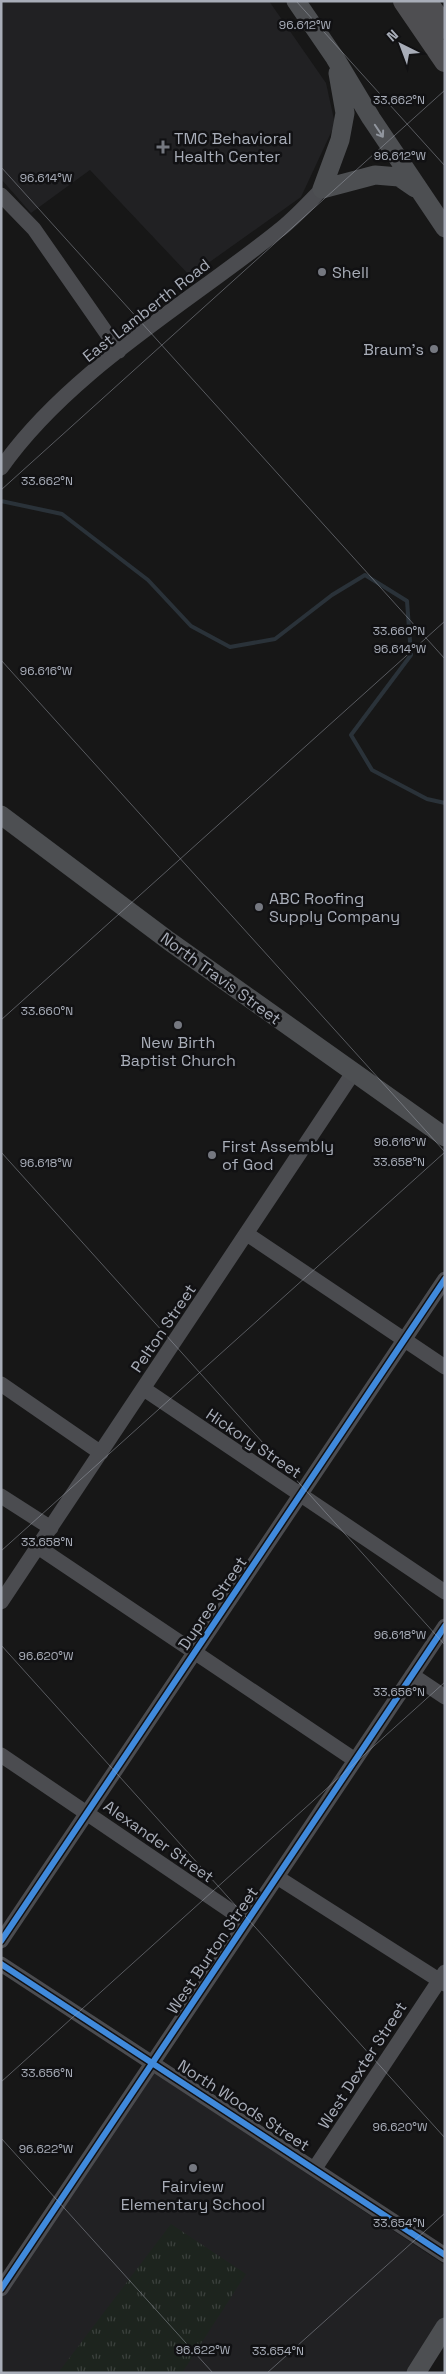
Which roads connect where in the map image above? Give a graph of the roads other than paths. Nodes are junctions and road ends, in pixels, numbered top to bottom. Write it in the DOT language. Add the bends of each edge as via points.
graph roads {
  1 [pos="296,1"];
  2 [pos="404,1"];
  3 [pos="426,1"];
  4 [pos="445,28"];
  5 [pos="335,58"];
  6 [pos="445,62"];
  7 [pos="322,189"];
  8 [pos="420,191"];
  9 [pos="1,195"];
  10 [pos="445,228"];
  11 [pos="119,351"];
  12 [pos="1,468"];
  13 [pos="1,815"];
  14 [pos="353,1074"];
  15 [pos="445,1137"];
  16 [pos="247,1234"];
  17 [pos="445,1279"];
  18 [pos="405,1340"];
  19 [pos="445,1367"];
  20 [pos="1,1384"];
  21 [pos="144,1389"];
  22 [pos="101,1453"];
  23 [pos="1,1496"];
  24 [pos="301,1496"];
  25 [pos="51,1528"];
  26 [pos="38,1547"];
  27 [pos="445,1592"];
  28 [pos="1,1602"];
  29 [pos="445,1626"];
  30 [pos="196,1652"];
  31 [pos="412,1675"];
  32 [pos="445,1697"];
  33 [pos="1,1755"];
  34 [pos="355,1760"];
  35 [pos="88,1813"];
  36 [pos="277,1877"];
  37 [pos="247,1922"];
  38 [pos="1,1941"];
  39 [pos="1,1964"];
  40 [pos="443,1979"];
  41 [pos="153,2062"];
  42 [pos="315,2168"];
  43 [pos="445,2256"];
  44 [pos="1,2289"];
  45 [pos="445,2327"];
  46 [pos="416,2373"];
  1 -- 5 [label="main road"];
  2 -- 6 [label="highway"];
  3 -- 4 [label="highway"];
  5 -- 7 [label="main road" via="345,112 340,140"];
  5 -- 8 [label="main road, one-way"];
  7 -- 8 [label="main road" via="375,175 399,177"];
  7 -- 11 [label="street, East Lamberth Road" via="280,230"];
  8 -- 10 [label="main road"];
  9 -- 11 [label="street" via="34,229"];
  11 -- 12 [label="street, East Lamberth Road" via="51,407 21,439"];
  13 -- 14 [label="main road, North Travis Street"];
  14 -- 15 [label="main road, North Travis Street"];
  14 -- 16 [label="street, Pelton Street"];
  16 -- 18 [label="street"];
  16 -- 21 [label="street, Pelton Street"];
  17 -- 18 [label="street, Dupree Street"];
  18 -- 19 [label="street"];
  18 -- 24 [label="street, Dupree Street"];
  20 -- 22 [label="street"];
  21 -- 22 [label="street, Pelton Street"];
  21 -- 24 [label="street, Hickory Street"];
  22 -- 25 [label="street, Pelton Street"];
  23 -- 25 [label="street"];
  24 -- 27 [label="street, Hickory Street"];
  24 -- 30 [label="street, Dupree Street"];
  25 -- 26 [label="street, Pelton Street"];
  26 -- 28 [label="street, Pelton Street"];
  26 -- 30 [label="street"];
  29 -- 31 [label="street, West Burton Street"];
  30 -- 34 [label="street"];
  30 -- 35 [label="street, Dupree Street"];
  31 -- 32 [label="street"];
  31 -- 34 [label="street, West Burton Street"];
  33 -- 35 [label="street, Alexander Street"];
  34 -- 36 [label="street, West Burton Street"];
  35 -- 37 [label="street, Alexander Street"];
  35 -- 38 [label="street, Dupree Street"];
  36 -- 37 [label="street, West Burton Street"];
  36 -- 40 [label="street"];
  37 -- 41 [label="street, West Burton Street"];
  39 -- 41 [label="street, North Woods Street"];
  40 -- 42 [label="street, West Dexter Street"];
  41 -- 42 [label="street, North Woods Street"];
  41 -- 44 [label="street, West Burton Street"];
  42 -- 43 [label="street, North Woods Street"];
  45 -- 46 [label="main road"];
}
